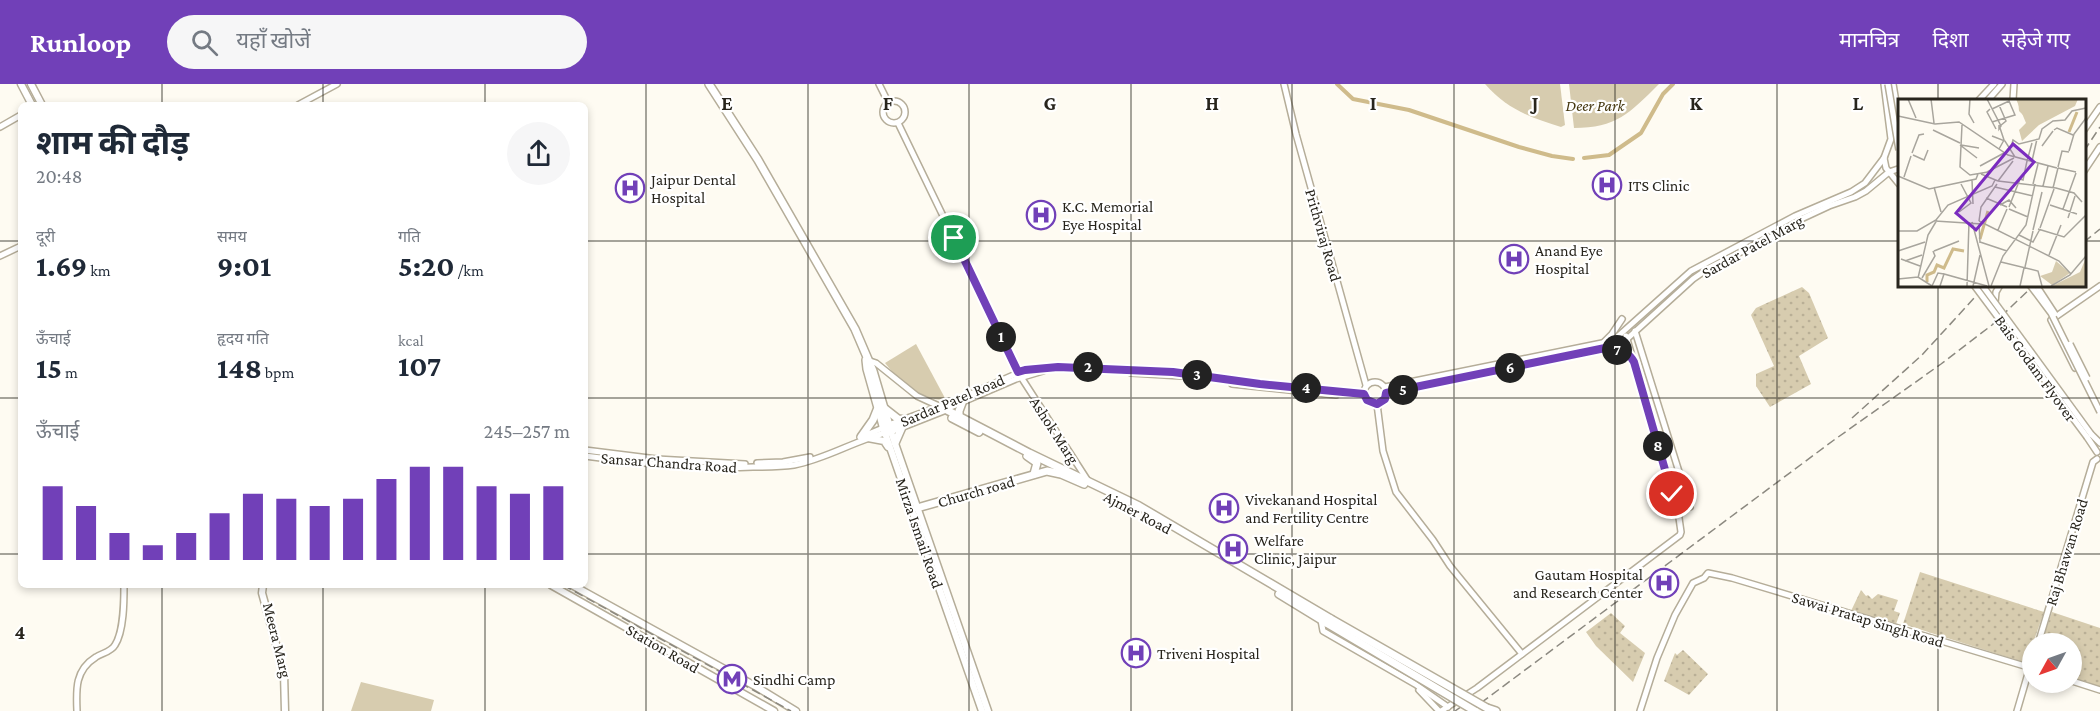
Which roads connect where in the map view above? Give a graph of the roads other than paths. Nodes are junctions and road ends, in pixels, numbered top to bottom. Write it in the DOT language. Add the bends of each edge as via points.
graph roads {
  1 [pos="21,84"];
  2 [pos="31,84"];
  3 [pos="338,84"];
  4 [pos="709,84"];
  5 [pos="879,84"];
  6 [pos="1285,84"];
  7 [pos="1884,84"];
  8 [pos="1888,84"];
  9 [pos="1894,84"];
  10 [pos="1994,84"];
  11 [pos="2002,84"];
  12 [pos="2014,84"];
  13 [pos="1899,99"];
  14 [pos="1980,99"];
  15 [pos="1989,99"];
  16 [pos="2015,99"];
  17 [pos="30,102"];
  18 [pos="40,102"];
  19 [pos="304,102"];
  20 [pos="888,102"];
  21 [pos="2100,107"];
  22 [pos="1898,113"];
  23 [pos="18,117"];
  24 [pos="898,123"];
  25 [pos="0,127"];
  26 [pos="2085,129"];
  27 [pos="1898,136"];
  28 [pos="1891,139"];
  29 [pos="1898,144"];
  30 [pos="2100,147"];
  31 [pos="1884,158"];
  32 [pos="2085,169"];
  33 [pos="1898,170"];
  34 [pos="1889,172"];
  35 [pos="1898,183"];
  36 [pos="18,247"];
  37 [pos="0,256"];
  38 [pos="1975,286"];
  39 [pos="1983,286"];
  40 [pos="2031,286"];
  41 [pos="2038,286"];
  42 [pos="2100,286"];
  43 [pos="1999,287"];
  44 [pos="1986,291"];
  45 [pos="1995,304"];
  46 [pos="1622,319"];
  47 [pos="1630,324"];
  48 [pos="1624,331"];
  49 [pos="1635,331"];
  50 [pos="1627,339"];
  51 [pos="1602,343"];
  52 [pos="1610,347"];
  53 [pos="867,358"];
  54 [pos="1538,359"];
  55 [pos="1634,362"];
  56 [pos="1018,375"];
  57 [pos="1368,384"];
  58 [pos="1386,390"];
  59 [pos="1364,395"];
  60 [pos="962,403"];
  61 [pos="1377,404"];
  62 [pos="2100,407"];
  63 [pos="939,408"];
  64 [pos="880,409"];
  65 [pos="2100,412"];
  66 [pos="2100,418"];
  67 [pos="906,420"];
  68 [pos="959,420"];
  69 [pos="902,427"];
  70 [pos="887,430"];
  71 [pos="2089,435"];
  72 [pos="865,437"];
  73 [pos="895,443"];
  74 [pos="2100,443"];
  75 [pos="588,450"];
  76 [pos="892,452"];
  77 [pos="588,456"];
  78 [pos="2098,456"];
  79 [pos="1050,463"];
  80 [pos="1047,471"];
  81 [pos="1034,474"];
  82 [pos="1089,482"];
  83 [pos="908,490"];
  84 [pos="917,508"];
  85 [pos="1678,511"];
  86 [pos="941,585"];
  87 [pos="124,588"];
  88 [pos="263,588"];
  89 [pos="557,588"];
  90 [pos="580,588"];
  91 [pos="582,588"];
  92 [pos="575,597"];
  93 [pos="1327,620"];
  94 [pos="2042,633"];
  95 [pos="1522,654"];
  96 [pos="968,666"];
  97 [pos="2022,666"];
  98 [pos="1415,684"];
  99 [pos="2082,684"];
  100 [pos="2100,690"];
  101 [pos="2022,693"];
  102 [pos="1448,706"];
  103 [pos="75,710"];
  104 [pos="1489,710"];
  105 [pos="288,711"];
  106 [pos="774,711"];
  107 [pos="796,711"];
  108 [pos="982,711"];
  109 [pos="988,711"];
  110 [pos="1440,711"];
  111 [pos="1475,711"];
  112 [pos="1496,711"];
  113 [pos="1640,711"];
  114 [pos="2017,711"];
  1 -- 17 [label="main road"];
  2 -- 18 [label="main road"];
  3 -- 19 [label="street"];
  4 -- 53 [label="highway, Mirza Ismail Road" via="758,160 855,329"];
  5 -- 20 [label="street"];
  6 -- 57 [label="street, Prithviraj Road"];
  7 -- 28 [label="street"];
  8 -- 29 [label="street, bridge"];
  9 -- 13 [label="street"];
  9 -- 22 [label="street"];
  10 -- 14 [label="street"];
  11 -- 15 [label="street"];
  12 -- 16 [label="street"];
  20 -- 24 [label="street" via="884,117"];
  20 -- 24 [label="street" via="895,100 906,109 905,117"];
  21 -- 26 [label="street"];
  23 -- 25 [label="street"];
  24 -- 56 [label="street, Ashok Marg"];
  27 -- 28 [label="street"];
  28 -- 31 [label="street, Sardar Patel Marg"];
  30 -- 32 [label="street"];
  31 -- 34 [label="street"];
  31 -- 47 [label="street, Sardar Patel Marg" via="1865,183 1851,192 1795,216 1691,271"];
  33 -- 34 [label="street, Sardar Patel Marg"];
  34 -- 35 [label="street"];
  34 -- 49 [label="street, Sardar Patel Marg" via="1855,197 1810,214 1709,268"];
  36 -- 37 [label="street"];
  38 -- 71 [label="street, Bais Godam Flyover, bridge"];
  39 -- 44 [label="street, Bais Godam Flyover, bridge"];
  40 -- 65 [label="street, bridge" via="2051,313"];
  41 -- 62 [label="street, bridge"];
  42 -- 66 [label="street" via="2051,320"];
  43 -- 44 [label="street"];
  43 -- 45 [label="street"];
  44 -- 45 [label="street, Bais Godam Flyover, bridge"];
  45 -- 71 [label="street, Bais Godam Flyover, bridge"];
  46 -- 51 [label="street"];
  47 -- 48 [label="street, Sardar Patel Marg"];
  47 -- 49 [label="street"];
  48 -- 50 [label="street"];
  48 -- 51 [label="street"];
  49 -- 50 [label="street, Sardar Patel Marg"];
  49 -- 85 [label="street" via="1690,507"];
  50 -- 52 [label="street"];
  50 -- 55 [label="street"];
  51 -- 54 [label="street"];
  52 -- 54 [label="street"];
  52 -- 55 [label="street" via="1629,354"];
  53 -- 63 [label="street"];
  53 -- 64 [label="highway, Mirza Ismail Road"];
  54 -- 58 [label="street"];
  55 -- 85 [label="street"];
  56 -- 59 [label="street, Ashok Marg" via="1058,370 1180,376 1262,388"];
  56 -- 60 [label="street, Sardar Patel Road"];
  56 -- 63 [label="street, Sardar Patel Road"];
  56 -- 82 [label="street, Ashok Marg"];
  57 -- 58 [label="street" via="1378,382"];
  57 -- 59 [label="street"];
  58 -- 61 [label="street" via="1385,399"];
  59 -- 61 [label="street" via="1370,403"];
  60 -- 63 [label="street, Sardar Patel Road"];
  60 -- 68 [label="highway"];
  61 -- 95 [label="street" via="1383,451 1396,492"];
  63 -- 67 [label="highway, Sardar Patel Road"];
  63 -- 68 [label="highway"];
  63 -- 69 [label="highway, Sardar Patel Road"];
  64 -- 67 [label="highway"];
  64 -- 70 [label="highway, Mirza Ismail Road"];
  64 -- 72 [label="highway"];
  67 -- 70 [label="highway, Sardar Patel Road"];
  68 -- 79 [label="highway, Ajmer Road"];
  68 -- 81 [label="highway" via="1033,459 1037,466"];
  69 -- 70 [label="highway, Sardar Patel Road"];
  69 -- 73 [label="highway"];
  70 -- 72 [label="street, Sansar Chandra Road"];
  70 -- 73 [label="main road, Mirza Ismail Road"];
  70 -- 76 [label="main road, Mirza Ismail Road"];
  71 -- 74 [label="street, Bais Godam Flyover"];
  71 -- 78 [label="street, Bais Godam Flyover"];
  72 -- 75 [label="street, Sansar Chandra Road" via="815,456 742,464"];
  72 -- 76 [label="main road" via="884,441"];
  72 -- 77 [label="street, Sansar Chandra Road" via="812,460 782,466 683,466"];
  73 -- 83 [label="main road, Mirza Ismail Road"];
  76 -- 83 [label="main road, Mirza Ismail Road"];
  78 -- 94 [label="street, Raj Bhawan Road"];
  79 -- 80 [label="highway"];
  79 -- 82 [label="highway, Ajmer Road"];
  80 -- 81 [label="highway"];
  80 -- 93 [label="highway, Ajmer Road" via="1132,507"];
  81 -- 84 [label="highway, Church road"];
  82 -- 93 [label="highway, Ajmer Road" via="1139,506"];
  83 -- 84 [label="main road, Mirza Ismail Road"];
  83 -- 86 [label="main road, Mirza Ismail Road"];
  84 -- 86 [label="main road, Mirza Ismail Road"];
  85 -- 95 [label="street" via="1680,535"];
  86 -- 96 [label="main road, Mirza Ismail Road"];
  87 -- 103 [label="street" via="116,644 82,669"];
  88 -- 105 [label="main road, Meera Marg" via="287,669"];
  89 -- 92 [label="main road, Station Road"];
  90 -- 92 [label="street"];
  91 -- 107 [label="main road, Station Road"];
  92 -- 106 [label="main road, Station Road"];
  93 -- 98 [label="street" via="1323,631"];
  93 -- 104 [label="highway, bridge"];
  93 -- 111 [label="highway, bridge"];
  95 -- 102 [label="street"];
  96 -- 108 [label="main road, Mirza Ismail Road"];
  96 -- 109 [label="main road, Mirza Ismail Road"];
  97 -- 113 [label="street, Sawai Pratap Singh Road" via="1708,573 1693,583 1675,615"];
  98 -- 102 [label="street"];
  98 -- 110 [label="street"];
  99 -- 100 [label="street"];
  101 -- 114 [label="street"];
  102 -- 110 [label="street"];
  104 -- 112 [label="highway"];
}
